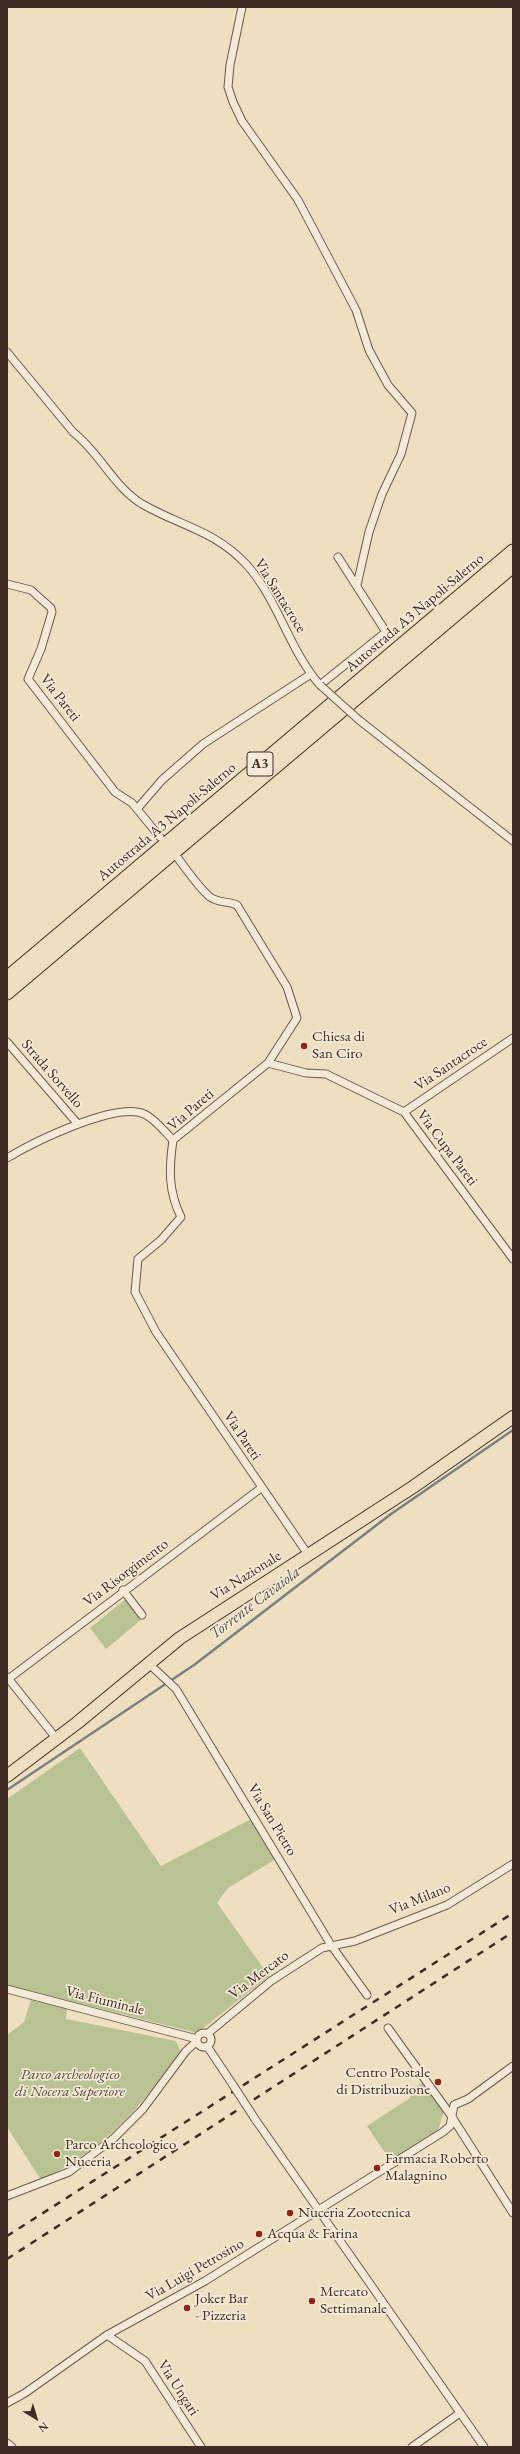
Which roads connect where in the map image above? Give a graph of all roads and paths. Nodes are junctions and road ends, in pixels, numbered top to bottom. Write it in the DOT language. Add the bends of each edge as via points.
graph roads {
  1 [pos="242,7"];
  2 [pos="7,352"];
  3 [pos="513,551"];
  4 [pos="338,557"];
  5 [pos="513,566"];
  6 [pos="7,584"];
  7 [pos="357,585"];
  8 [pos="311,674"];
  9 [pos="320,685"];
  10 [pos="137,809"];
  11 [pos="160,837"];
  12 [pos="513,841"];
  13 [pos="177,857"];
  14 [pos="7,978"];
  15 [pos="7,993"];
  16 [pos="513,1038"];
  17 [pos="7,1042"];
  18 [pos="268,1063"];
  19 [pos="404,1112"];
  20 [pos="77,1124"];
  21 [pos="173,1140"];
  22 [pos="7,1158"];
  23 [pos="513,1259"];
  24 [pos="513,1417"];
  25 [pos="261,1488"];
  26 [pos="309,1556"];
  27 [pos="123,1590"];
  28 [pos="142,1615"];
  29 [pos="148,1663"];
  30 [pos="8,1679"];
  31 [pos="56,1738"];
  32 [pos="7,1776"];
  33 [pos="513,1864"];
  34 [pos="331,1945"];
  35 [pos="7,1989"];
  36 [pos="367,1995"];
  37 [pos="388,2028"];
  38 [pos="207,2034"];
  39 [pos="197,2040"];
  40 [pos="207,2046"];
  41 [pos="513,2066"];
  42 [pos="452,2117"];
  43 [pos="7,2196"];
  44 [pos="318,2211"];
  45 [pos="513,2213"];
  46 [pos="107,2335"];
  47 [pos="7,2403"];
  48 [pos="460,2414"];
  49 [pos="7,2443"];
  50 [pos="12,2447"];
  51 [pos="201,2447"];
  52 [pos="412,2447"];
  53 [pos="484,2447"];
  1 -- 7 [label="street" via="230,65 228,87 233,102 242,121 298,200 356,310 369,350 388,385 412,413 401,454 382,494 369,532"];
  2 -- 8 [label="street, Via Santacroce" via="116,482 142,504 211,535 247,565 279,615"];
  3 -- 14 [label="highway, Autostrada A3 Napoli-Salerno / A3"];
  4 -- 7 [label="street"];
  5 -- 15 [label="highway, Autostrada A3 Napoli-Salerno / A3"];
  6 -- 10 [label="street, Via Pareti" via="31,590 51,608 52,612 41,649 28,679 115,792"];
  7 -- 9 [label="street" via="386,632"];
  8 -- 9 [label="street, Via Santacroce"];
  8 -- 10 [label="street" via="203,744 162,780"];
  9 -- 12 [label="street, Via Santacroce, bridge" via="359,720"];
  10 -- 11 [label="street, Via Pareti"];
  13 -- 18 [label="street, Via Pareti" via="210,897 219,902 228,901 237,905 287,987 297,1018"];
  16 -- 19 [label="street, Via Santacroce"];
  17 -- 20 [label="street, Strada Sorvello"];
  18 -- 19 [label="street, Via Cupa Pareti" via="306,1073 326,1074"];
  18 -- 21 [label="street, Via Pareti"];
  19 -- 23 [label="street, Via Cupa Pareti"];
  20 -- 21 [label="street" via="119,1112 144,1113"];
  20 -- 22 [label="street"];
  21 -- 25 [label="street, Via Pareti" via="169,1172 173,1201 181,1216 161,1240 138,1259 135,1292 156,1332"];
  24 -- 26 [label="main road, Via Nazionale"];
  25 -- 26 [label="street, Via Pareti"];
  25 -- 27 [label="street, Via Risorgimento"];
  26 -- 29 [label="main road, Via Nazionale" via="198,1626"];
  27 -- 28 [label="street"];
  27 -- 30 [label="street, Via Risorgimento"];
  29 -- 31 [label="main road, Via Nazionale"];
  29 -- 34 [label="street, Via San Pietro" via="176,1689"];
  30 -- 31 [label="street"];
  31 -- 32 [label="main road, Via Nazionale"];
  33 -- 34 [label="street, Via Milano" via="446,1905 355,1941"];
  34 -- 36 [label="street, Via San Pietro"];
  34 -- 38 [label="street, Via Mercato" via="300,1961 271,1981"];
  35 -- 39 [label="street, Via Fiuminale"];
  37 -- 42 [label="street"];
  38 -- 39 [label="street" via="200,2034"];
  38 -- 40 [label="street" via="210,2040"];
  39 -- 40 [label="street" via="201,2046"];
  39 -- 43 [label="street" via="143,2109 114,2138 69,2172"];
  40 -- 44 [label="street, bridge"];
  41 -- 42 [label="street, Via Luigi Petrosino" via="468,2099 454,2105"];
  42 -- 44 [label="street, Via Luigi Petrosino" via="450,2126 442,2132"];
  42 -- 45 [label="street"];
  44 -- 46 [label="street, Via Luigi Petrosino" via="205,2281"];
  44 -- 48 [label="street"];
  46 -- 47 [label="street, Via Luigi Petrosino"];
  46 -- 51 [label="street, Via Ungari" via="145,2361"];
  48 -- 52 [label="street"];
  48 -- 53 [label="street"];
  49 -- 50 [label="street"];
}
